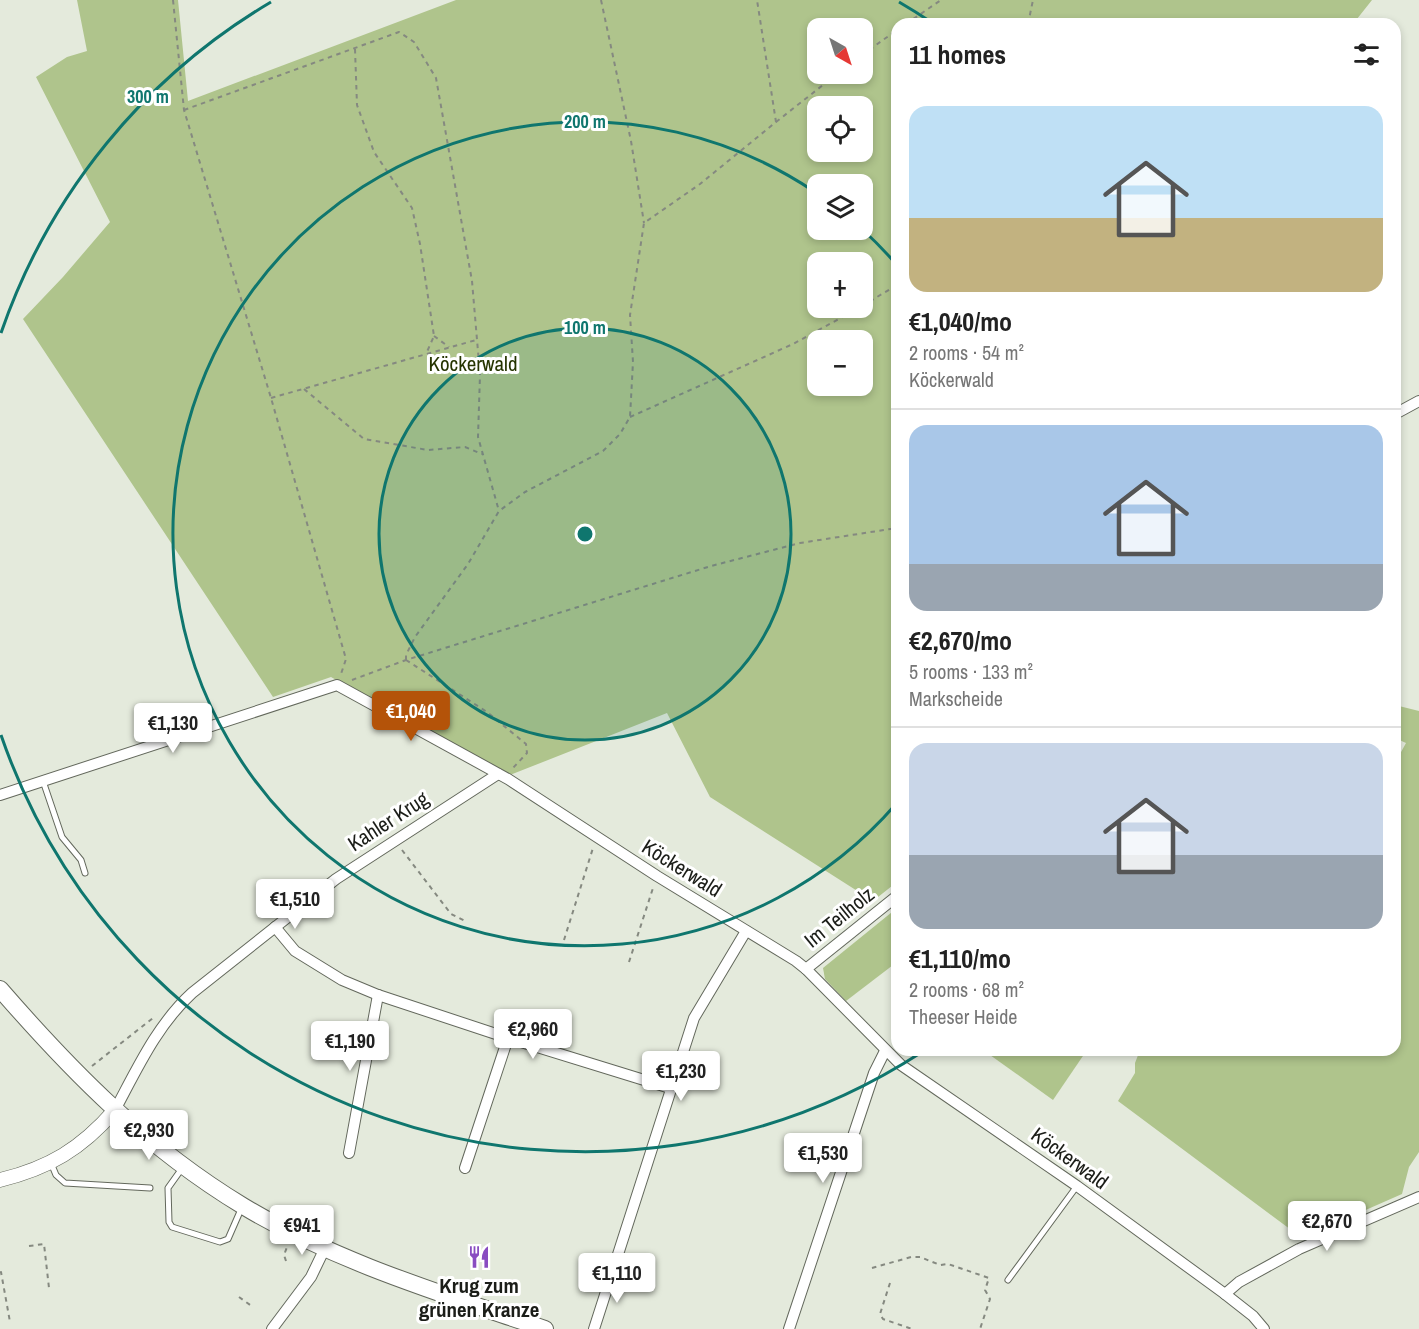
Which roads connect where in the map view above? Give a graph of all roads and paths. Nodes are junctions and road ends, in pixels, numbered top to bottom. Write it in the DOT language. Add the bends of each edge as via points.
graph roads {
  1 [pos="173,0"];
  2 [pos="601,0"];
  3 [pos="757,0"];
  4 [pos="941,0"];
  5 [pos="1033,0"];
  6 [pos="915,18"];
  7 [pos="1029,18"];
  8 [pos="891,34"];
  9 [pos="873,47"];
  10 [pos="356,48"];
  11 [pos="824,84"];
  12 [pos="184,110"];
  13 [pos="776,122"];
  14 [pos="644,223"];
  15 [pos="891,289"];
  16 [pos="873,300"];
  17 [pos="841,318"];
  18 [pos="434,336"];
  19 [pos="477,340"];
  20 [pos="449,348"];
  21 [pos="426,354"];
  22 [pos="304,389"];
  23 [pos="271,398"];
  24 [pos="1419,401"];
  25 [pos="1401,411"];
  26 [pos="630,417"];
  27 [pos="483,454"];
  28 [pos="499,511"];
  29 [pos="891,529"];
  30 [pos="406,660"];
  31 [pos="337,685"];
  32 [pos="501,776"];
  33 [pos="43,781"];
  34 [pos="0,795"];
  35 [pos="596,836"];
  36 [pos="395,840"];
  37 [pos="85,873"];
  38 [pos="657,876"];
  39 [pos="891,901"];
  40 [pos="465,921"];
  41 [pos="275,927"];
  42 [pos="746,932"];
  43 [pos="564,940"];
  44 [pos="629,962"];
  45 [pos="806,969"];
  46 [pos="0,989"];
  47 [pos="378,995"];
  48 [pos="182,1002"];
  49 [pos="507,1038"];
  50 [pos="885,1051"];
  51 [pos="79,1076"];
  52 [pos="670,1088"];
  53 [pos="115,1110"];
  54 [pos="349,1153"];
  55 [pos="51,1163"];
  56 [pos="184,1166"];
  57 [pos="465,1168"];
  58 [pos="0,1180"];
  59 [pos="1077,1186"];
  60 [pos="150,1188"];
  61 [pos="1419,1197"];
  62 [pos="242,1206"];
  63 [pos="28,1246"];
  64 [pos="325,1248"];
  65 [pos="872,1268"];
  66 [pos="0,1273"];
  67 [pos="1008,1280"];
  68 [pos="890,1283"];
  69 [pos="49,1288"];
  70 [pos="1224,1294"];
  71 [pos="239,1297"];
  72 [pos="253,1307"];
  73 [pos="10,1322"];
  74 [pos="272,1329"];
  75 [pos="545,1329"];
  76 [pos="594,1329"];
  77 [pos="789,1329"];
  78 [pos="912,1329"];
  79 [pos="980,1329"];
  80 [pos="1264,1329"];
  1 -- 12 [label="path"];
  2 -- 14 [label="path" via="632,141"];
  3 -- 13 [label="path"];
  4 -- 6 [label="path"];
  5 -- 7 [label="path"];
  8 -- 9 [label="path"];
  10 -- 12 [label="path"];
  10 -- 18 [label="path" via="357,105 374,152 412,208"];
  10 -- 19 [label="path" via="399,32 414,42 436,78 472,281"];
  11 -- 13 [label="path"];
  12 -- 23 [label="path"];
  13 -- 14 [label="path" via="700,184"];
  14 -- 26 [label="path" via="630,315"];
  15 -- 16 [label="path"];
  17 -- 26 [label="path" via="793,344"];
  18 -- 20 [label="path"];
  18 -- 21 [label="path"];
  19 -- 20 [label="path"];
  19 -- 27 [label="path" via="478,437"];
  20 -- 21 [label="path"];
  21 -- 22 [label="path"];
  22 -- 23 [label="path"];
  22 -- 27 [label="path" via="364,439 428,450 465,447"];
  23 -- 31 [label="path" via="346,659"];
  24 -- 25 [label="street"];
  26 -- 28 [label="path" via="603,451 525,492"];
  27 -- 28 [label="path"];
  28 -- 30 [label="path" via="468,564 416,637"];
  29 -- 30 [label="path" via="800,543 711,566"];
  30 -- 31 [label="path"];
  30 -- 32 [label="path" via="487,712 526,744 527,753"];
  31 -- 32 [label="street, Köckerwald"];
  31 -- 33 [label="street"];
  32 -- 35 [label="street, Köckerwald"];
  32 -- 36 [label="street, Kahler Krug"];
  33 -- 34 [label="street"];
  33 -- 37 [label="lane" via="62,837 81,860"];
  35 -- 38 [label="street, Köckerwald"];
  35 -- 43 [label="path"];
  36 -- 40 [label="path" via="451,914"];
  36 -- 41 [label="street, Kahler Krug" via="336,879"];
  38 -- 42 [label="street, Köckerwald"];
  38 -- 44 [label="path"];
  39 -- 45 [label="street, Im Teilholz"];
  41 -- 47 [label="street" via="310,961"];
  41 -- 48 [label="street, Kahler Krug"];
  42 -- 45 [label="street, Köckerwald"];
  42 -- 52 [label="street" via="694,1018"];
  45 -- 50 [label="street, Köckerwald"];
  46 -- 51 [label="main road"];
  47 -- 49 [label="street"];
  47 -- 54 [label="street"];
  48 -- 51 [label="path" via="160,1012"];
  48 -- 53 [label="street, Kahler Krug" via="153,1041"];
  49 -- 52 [label="street"];
  49 -- 57 [label="street"];
  50 -- 59 [label="street, Köckerwald"];
  50 -- 77 [label="street" via="874,1073"];
  51 -- 53 [label="main road"];
  52 -- 76 [label="street"];
  53 -- 55 [label="street" via="82,1143"];
  53 -- 56 [label="main road"];
  55 -- 58 [label="street"];
  55 -- 60 [label="lane" via="65,1183"];
  56 -- 62 [label="main road"];
  56 -- 62 [label="lane" via="168,1188 172,1227 220,1242 228,1239"];
  59 -- 67 [label="lane"];
  59 -- 70 [label="street, Köckerwald"];
  61 -- 70 [label="street" via="1299,1249"];
  62 -- 64 [label="main road"];
  63 -- 69 [label="path" via="44,1244"];
  64 -- 74 [label="street" via="311,1277"];
  64 -- 75 [label="main road"];
  65 -- 79 [label="path" via="920,1257 989,1278 985,1290 990,1299"];
  66 -- 73 [label="path"];
  68 -- 78 [label="path" via="880,1314 883,1319"];
  70 -- 80 [label="street, Köckerwald"];
  71 -- 72 [label="path"];
}
